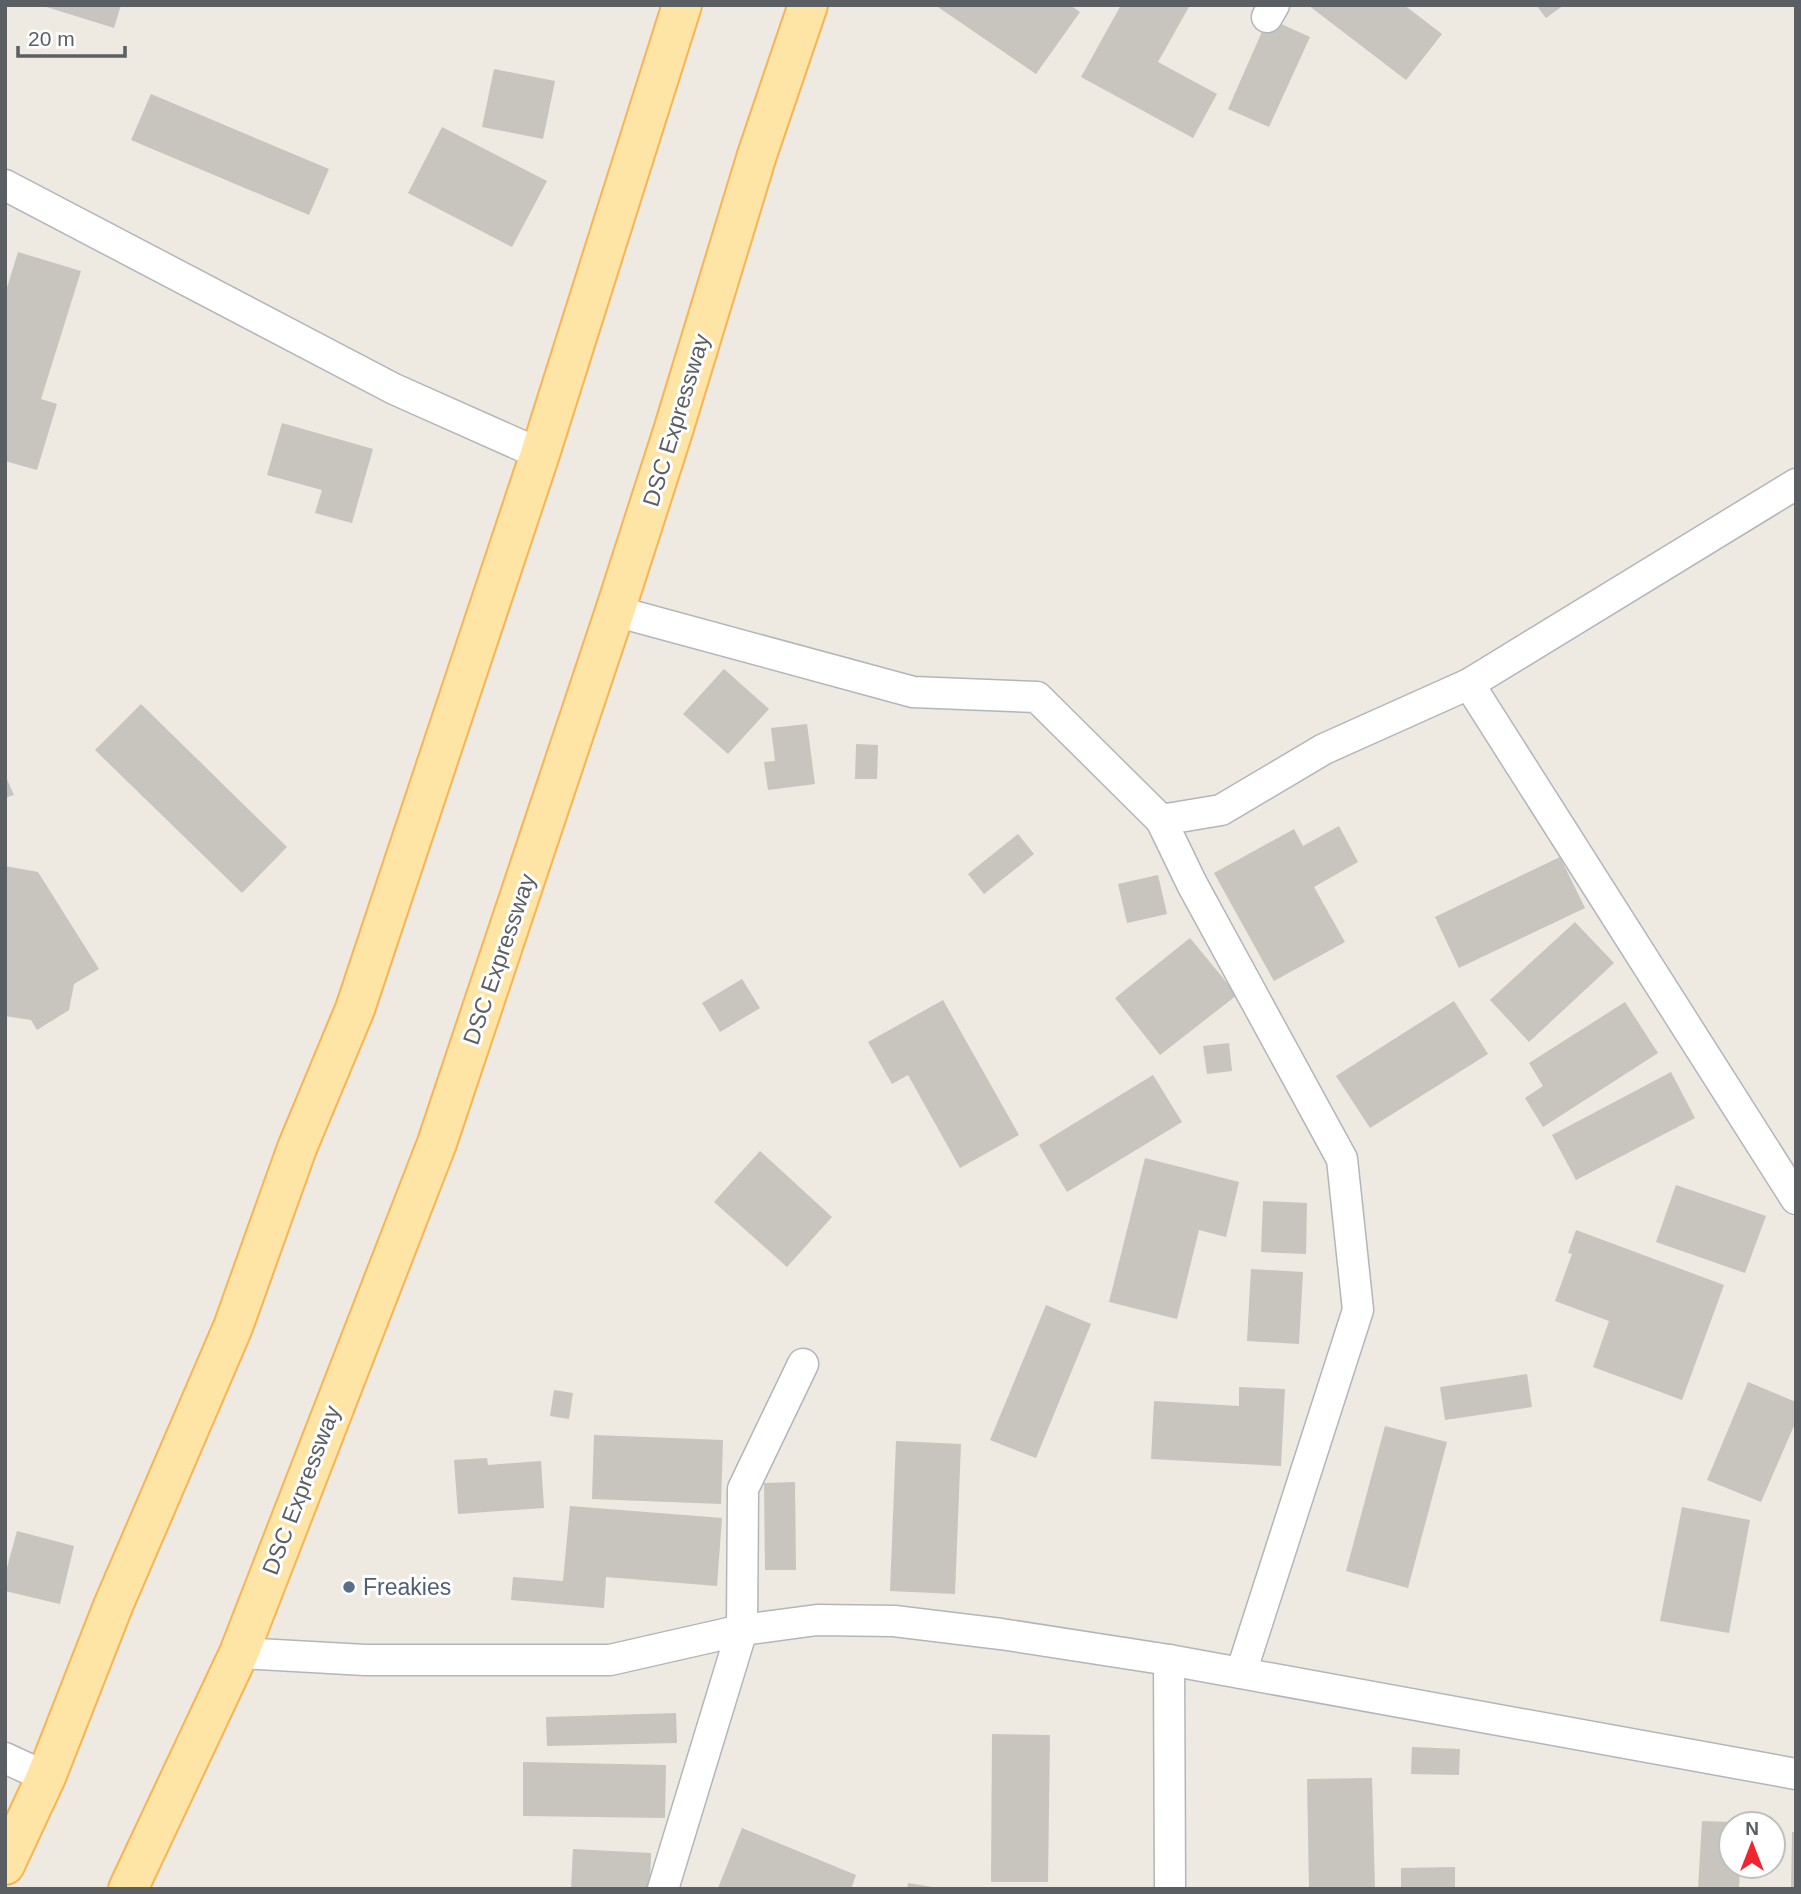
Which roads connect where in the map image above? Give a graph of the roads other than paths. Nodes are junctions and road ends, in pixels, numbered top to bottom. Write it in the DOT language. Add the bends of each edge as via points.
graph roads {
  1 [pos="682,5"];
  2 [pos="808,5"];
  3 [pos="5,185"];
  4 [pos="540,454"];
  5 [pos="1796,484"];
  6 [pos="615,611"];
  7 [pos="1469,684"];
  8 [pos="1161,820"];
  9 [pos="1796,1199"];
  10 [pos="803,1364"];
  11 [pos="742,1630"];
  12 [pos="239,1653"];
  13 [pos="1169,1660"];
  14 [pos="1241,1673"];
  15 [pos="5,1758"];
  16 [pos="1796,1774"];
  17 [pos="46,1777"];
  18 [pos="5,1865"];
  19 [pos="128,1889"];
  20 [pos="663,1889"];
  21 [pos="1170,1889"];
  1 -- 4 [label="main road"];
  2 -- 6 [label="main road, DSC Expressway"];
  3 -- 4 [label="street" via="394,389"];
  4 -- 17 [label="main road" via="355,1009 297,1148 233,1327 113,1606"];
  5 -- 7 [label="street"];
  6 -- 8 [label="street" via="913,692 1037,697"];
  6 -- 12 [label="main road, DSC Expressway" via="437,1143"];
  7 -- 8 [label="street" via="1324,748 1221,810"];
  7 -- 9 [label="street"];
  8 -- 14 [label="street" via="1342,1159 1358,1310"];
  10 -- 11 [label="street" via="743,1489"];
  11 -- 12 [label="street" via="610,1660 365,1660"];
  11 -- 13 [label="street" via="817,1620 894,1621"];
  11 -- 20 [label="street"];
  12 -- 19 [label="main road, DSC Expressway"];
  13 -- 14 [label="street"];
  13 -- 21 [label="street"];
  14 -- 16 [label="street"];
  15 -- 17 [label="street"];
  17 -- 18 [label="main road"];
}
